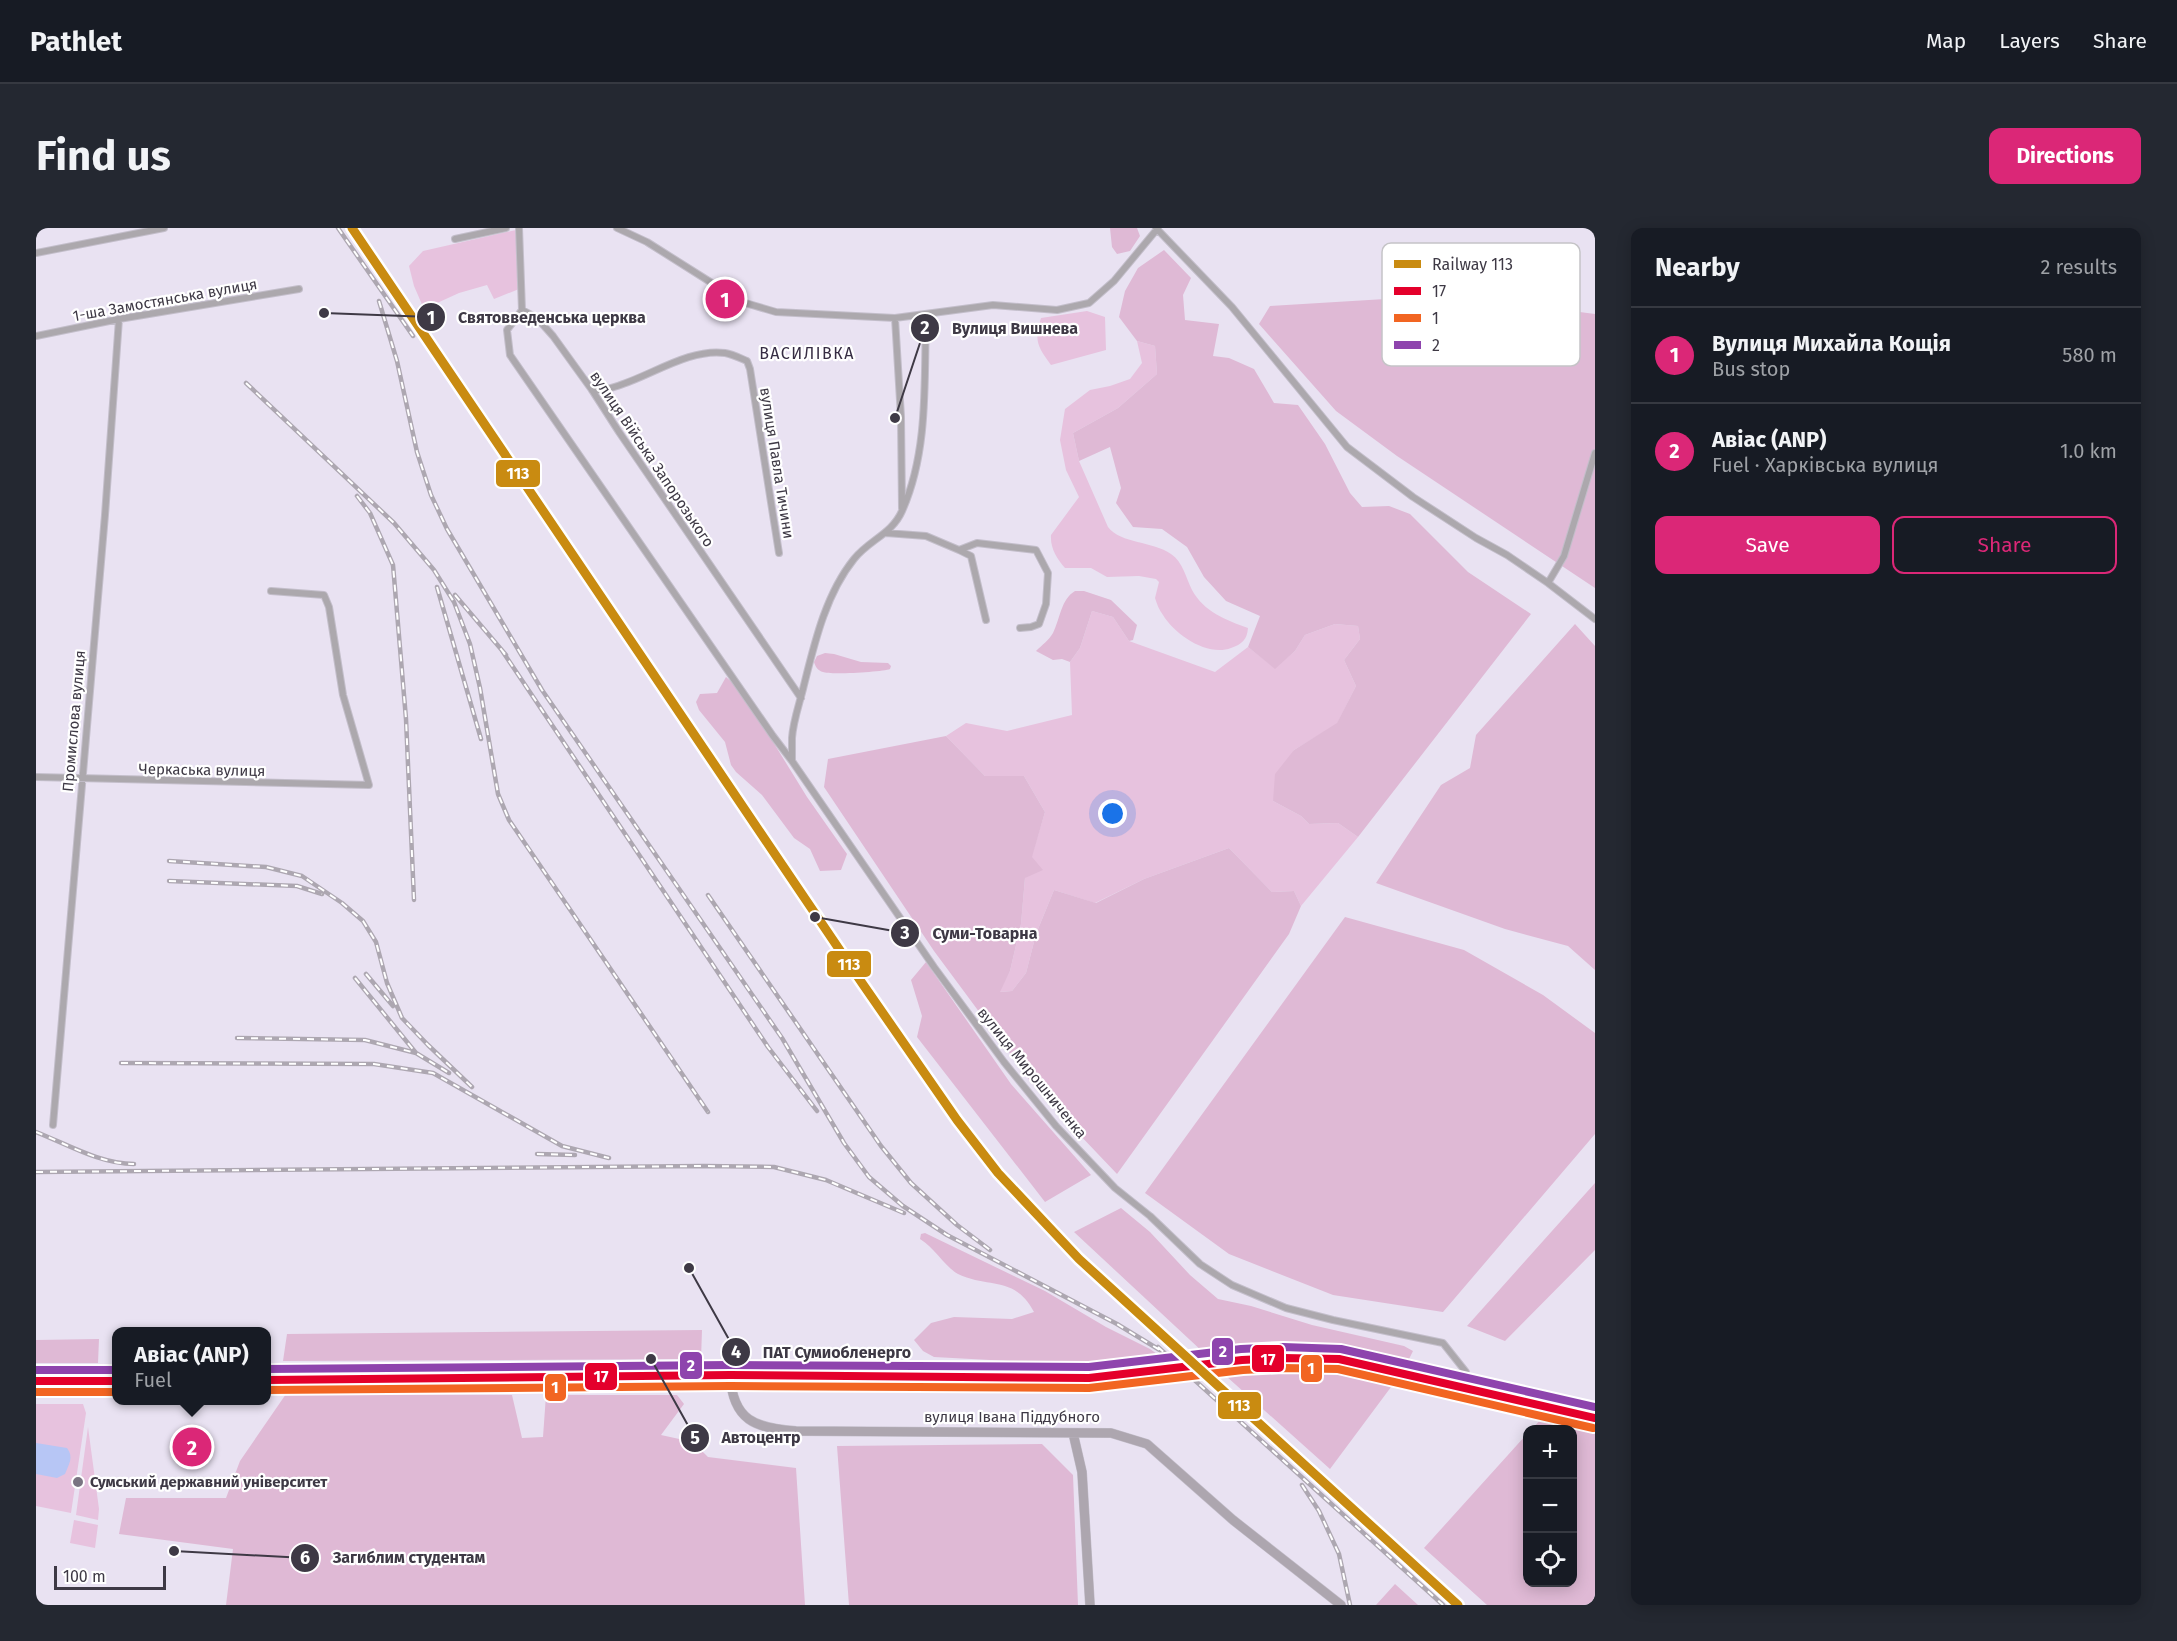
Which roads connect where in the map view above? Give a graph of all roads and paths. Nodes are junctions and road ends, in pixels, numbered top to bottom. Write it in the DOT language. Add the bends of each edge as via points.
graph roads {
  1 [pos="164,228"];
  2 [pos="506,228"];
  3 [pos="519,228"];
  4 [pos="617,228"];
  5 [pos="1157,228"];
  6 [pos="455,239"];
  7 [pos="36,253"];
  8 [pos="299,289"];
  9 [pos="522,310"];
  10 [pos="926,314"];
  11 [pos="895,318"];
  12 [pos="119,319"];
  13 [pos="36,336"];
  14 [pos="592,390"];
  15 [pos="1595,453"];
  16 [pos="902,512"];
  17 [pos="886,533"];
  18 [pos="959,550"];
  19 [pos="779,553"];
  20 [pos="1548,583"];
  21 [pos="271,591"];
  22 [pos="986,620"];
  23 [pos="1595,620"];
  24 [pos="1020,628"];
  25 [pos="801,698"];
  26 [pos="792,760"];
  27 [pos="36,777"];
  28 [pos="81,780"];
  29 [pos="53,1125"];
  30 [pos="730,1375"];
  31 [pos="271,1380"];
  32 [pos="36,1381"];
  33 [pos="112,1381"];
  34 [pos="1464,1387"];
  35 [pos="1595,1418"];
  36 [pos="1072,1433"];
  37 [pos="1090,1605"];
  38 [pos="1341,1605"];
  1 -- 7 [label="street"];
  2 -- 6 [label="street"];
  3 -- 9 [label="street"];
  4 -- 11 [label="street" via="647,242 742,302 776,312"];
  5 -- 10 [label="street" via="1114,281 1089,303 1056,310 993,305"];
  5 -- 20 [label="street" via="1232,307 1347,447 1413,497"];
  8 -- 12 [label="street, 1-ша Замостянська вулиця"];
  9 -- 14 [label="street, вулиця Війська Запорозького" via="537,318"];
  9 -- 26 [label="street, вулиця Мирошниченка" via="507,330 510,355"];
  10 -- 11 [label="street"];
  10 -- 16 [label="street" via="916,473"];
  11 -- 16 [label="street"];
  12 -- 13 [label="street, 1-ша Замостянська вулиця"];
  12 -- 28 [label="street, Промислова вулиця"];
  14 -- 19 [label="street, вулиця Павла Тичини" via="602,391 706,353 725,353 747,361"];
  14 -- 25 [label="street, вулиця Війська Запорозького"];
  15 -- 20 [label="street" via="1564,556"];
  16 -- 17 [label="street"];
  17 -- 18 [label="street" via="926,536"];
  17 -- 25 [label="street" via="862,549 837,587 816,638"];
  18 -- 22 [label="street" via="971,556"];
  18 -- 24 [label="street" via="978,543 1036,550 1048,573 1046,604 1039,624"];
  20 -- 23 [label="street"];
  21 -- 28 [label="street, Черкаська вулиця" via="324,595 343,694 369,785"];
  25 -- 26 [label="street" via="792,736"];
  26 -- 34 [label="street, вулиця Мирошниченка" via="1004,1062 1056,1126 1115,1188 1200,1263 1232,1285 1286,1308 1443,1344 1466,1372"];
  27 -- 28 [label="street, Черкаська вулиця"];
  28 -- 29 [label="street, Промислова вулиця"];
  30 -- 31 [label="main road"];
  30 -- 34 [label="main road, bridge" via="1089,1378 1296,1356 1339,1359"];
  30 -- 36 [label="street, вулиця Івана Піддубного" via="736,1404 748,1420 765,1428"];
  32 -- 33 [label="main road"];
  34 -- 35 [label="main road"];
  36 -- 37 [label="street" via="1082,1472"];
  36 -- 38 [label="street, вулиця Івана Піддубного" via="1111,1433 1147,1444 1233,1520"];
}
